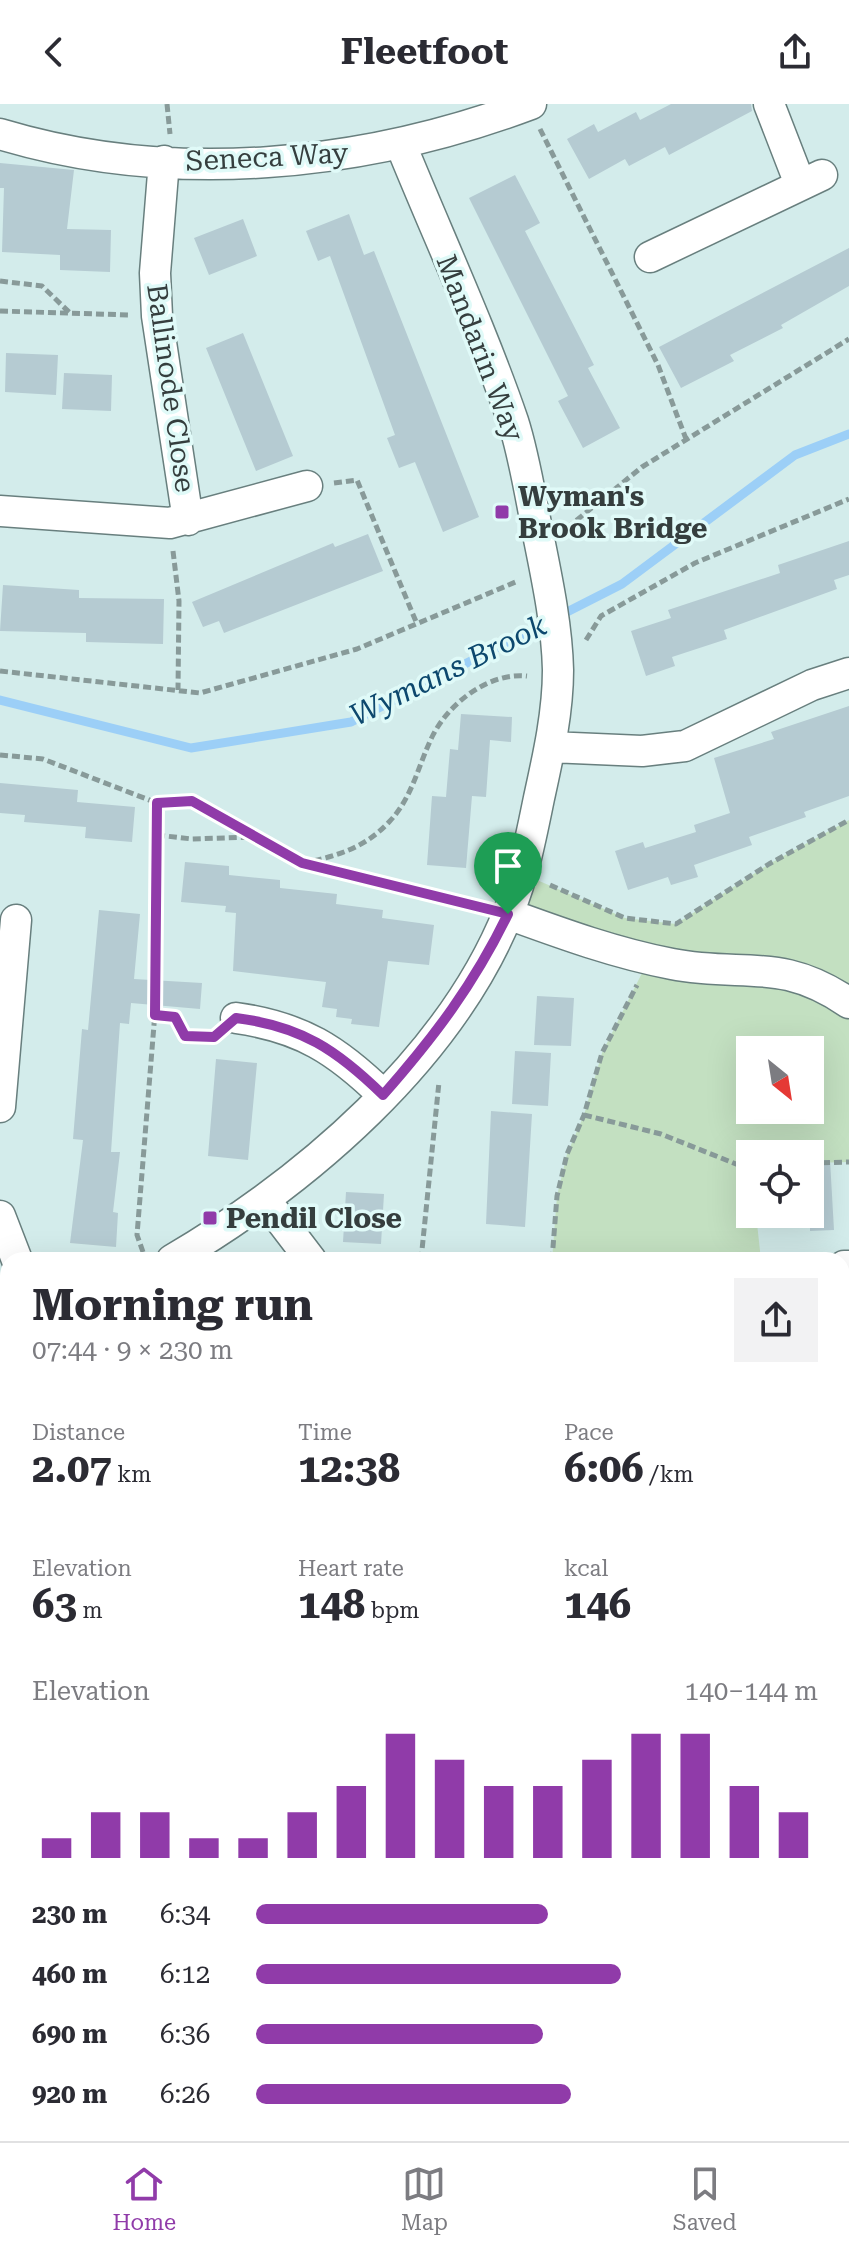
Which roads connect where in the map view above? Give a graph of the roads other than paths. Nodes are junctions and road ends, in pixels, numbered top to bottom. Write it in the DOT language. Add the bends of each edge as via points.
graph roads {
  1 [pos="529,104"];
  2 [pos="769,104"];
  3 [pos="0,134"];
  4 [pos="401,145"];
  5 [pos="164,161"];
  6 [pos="650,257"];
  7 [pos="307,486"];
  8 [pos="0,511"];
  9 [pos="179,521"];
  10 [pos="849,673"];
  11 [pos="550,747"];
  12 [pos="508,914"];
  13 [pos="16,920"];
  14 [pos="849,1003"];
  15 [pos="236,1018"];
  16 [pos="383,1095"];
  17 [pos="0,1107"];
  18 [pos="266,1201"];
  19 [pos="0,1216"];
  20 [pos="14,1252"];
  21 [pos="185,1252"];
  22 [pos="305,1252"];
  1 -- 4 [label="street, Seneca Way"];
  2 -- 6 [label="street" via="811,179"];
  3 -- 5 [label="street, Seneca Way" via="49,148"];
  4 -- 5 [label="street, Seneca Way" via="288,160"];
  4 -- 11 [label="street, Mandarin Way" via="513,423 543,557"];
  5 -- 9 [label="street, Ballinode Close" via="155,273"];
  7 -- 9 [label="street, Ballinode Close"];
  8 -- 9 [label="street, Ballinode Close"];
  10 -- 11 [label="street" via="812,685 685,746 642,751"];
  11 -- 12 [label="street, Mandarin Way" via="523,874"];
  12 -- 14 [label="street" via="603,949 676,965 787,973"];
  12 -- 16 [label="street, Mandarin Way" via="481,969"];
  13 -- 17 [label="street"];
  15 -- 16 [label="street" via="300,1033 342,1057"];
  16 -- 18 [label="street, Mandarin Way"];
  18 -- 21 [label="street, Mandarin Way"];
  18 -- 22 [label="street"];
  19 -- 20 [label="street"];
}
